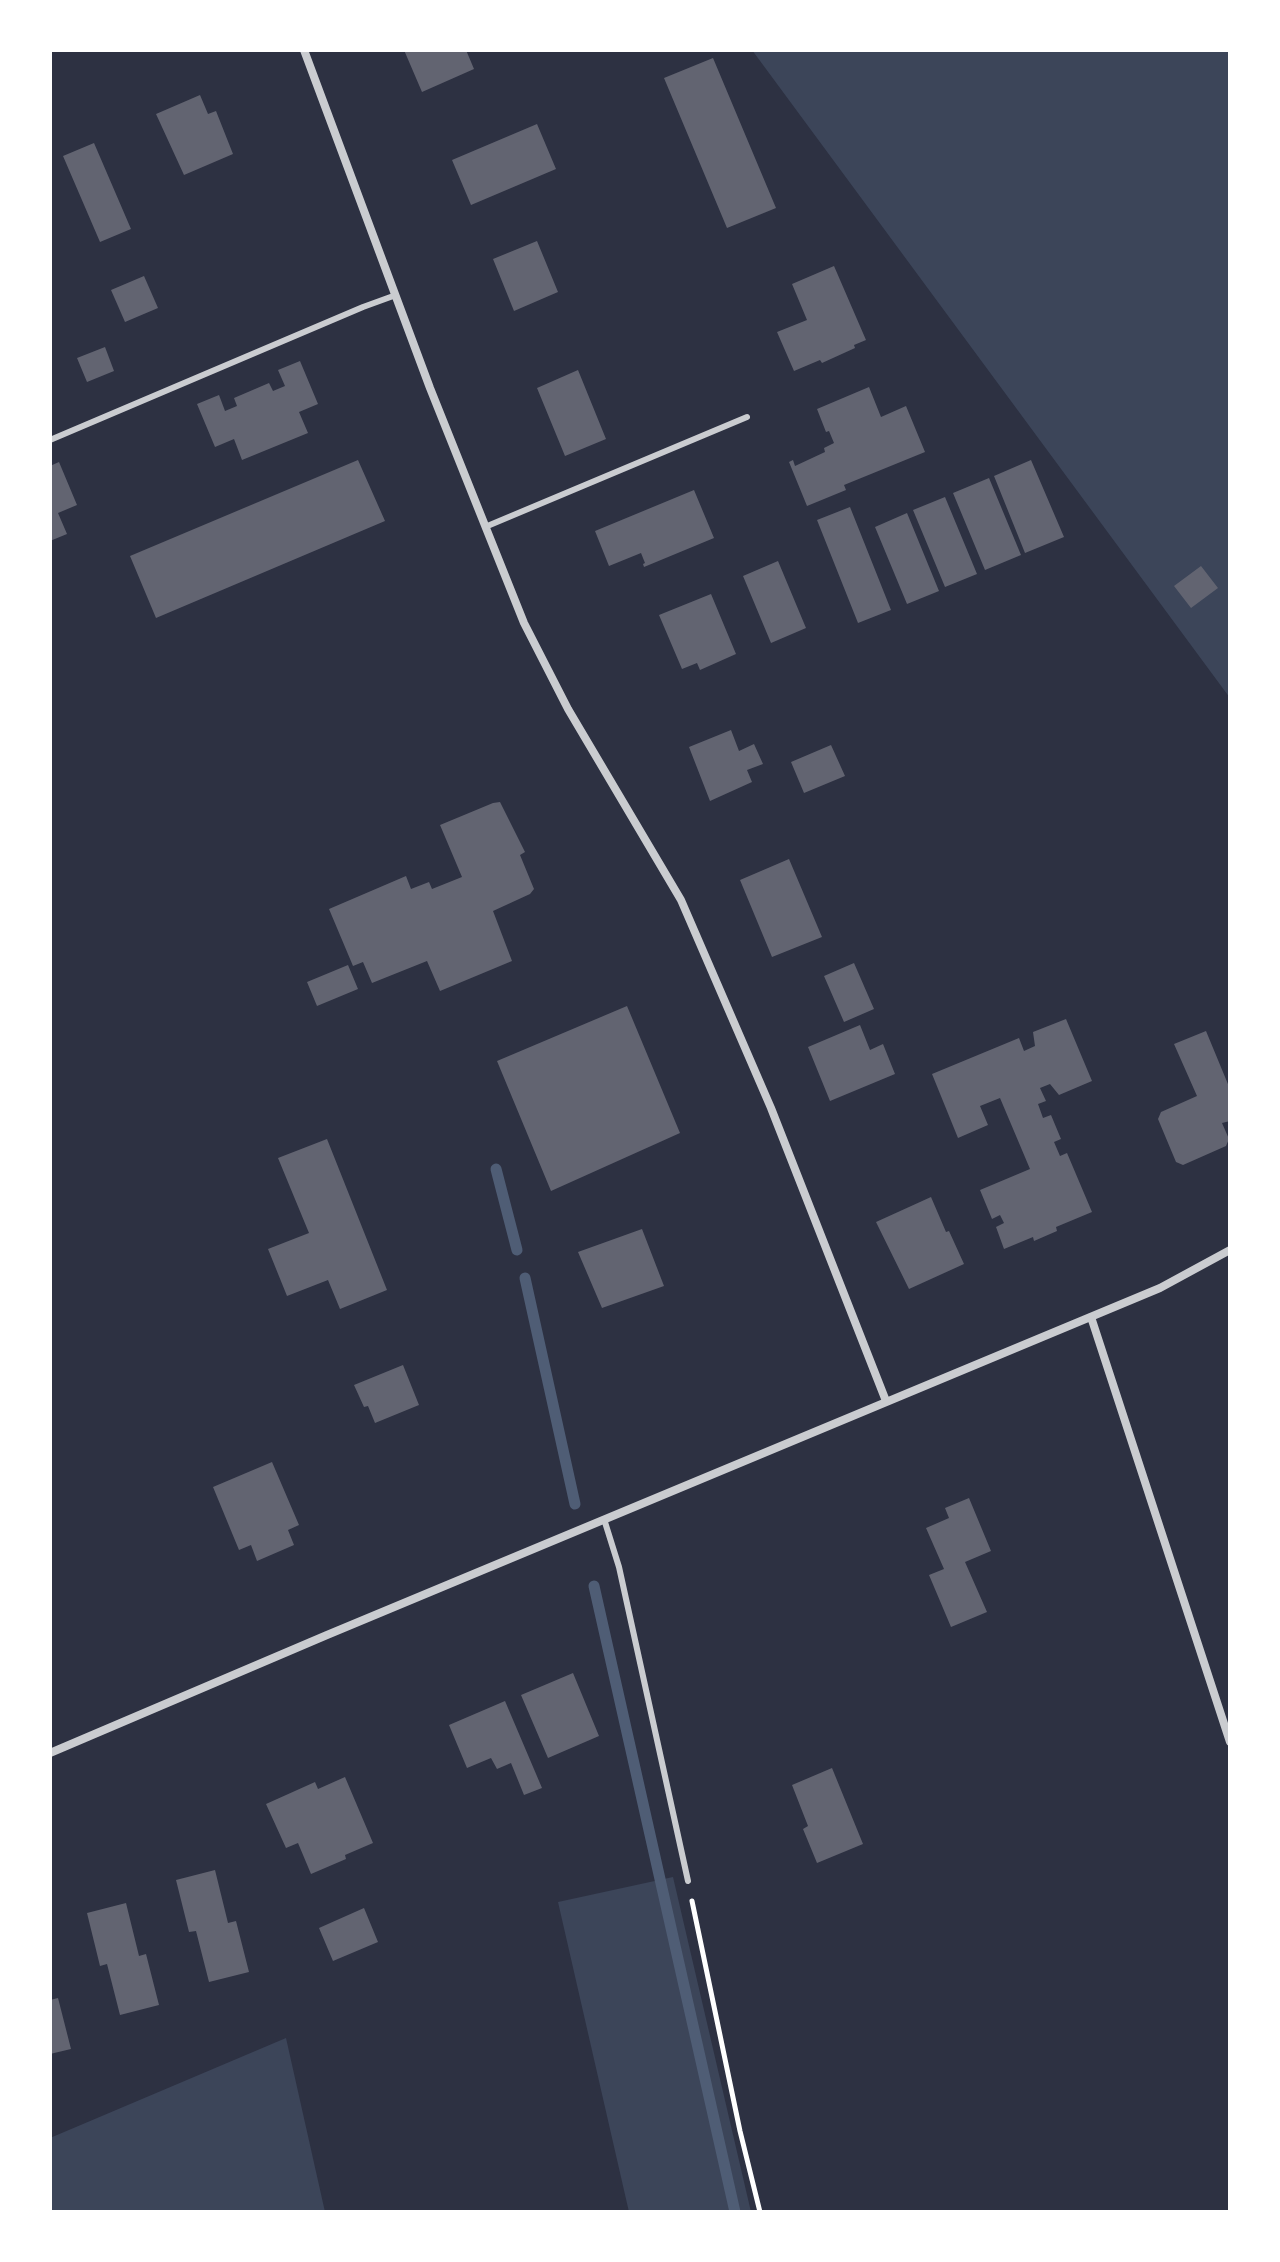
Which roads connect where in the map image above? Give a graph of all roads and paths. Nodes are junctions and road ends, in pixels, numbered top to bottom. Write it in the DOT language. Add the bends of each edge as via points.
graph roads {
  1 [pos="304,50"];
  2 [pos="396,295"];
  3 [pos="747,417"];
  4 [pos="50,440"];
  5 [pos="485,527"];
  6 [pos="1230,1250"];
  7 [pos="1091,1317"];
  8 [pos="886,1401"];
  9 [pos="604,1519"];
  10 [pos="1230,1742"];
  11 [pos="50,1752"];
  12 [pos="688,1881"];
  13 [pos="760,2212"];
  1 -- 2 [label="street"];
  2 -- 4 [label="lane"];
  2 -- 5 [label="street"];
  3 -- 5 [label="lane"];
  5 -- 8 [label="street" via="524,623 568,709 681,900 771,1108"];
  6 -- 7 [label="street"];
  7 -- 8 [label="street"];
  7 -- 10 [label="street"];
  8 -- 9 [label="street"];
  9 -- 11 [label="street"];
  9 -- 12 [label="lane"];
  12 -- 13 [label="path"];
}
